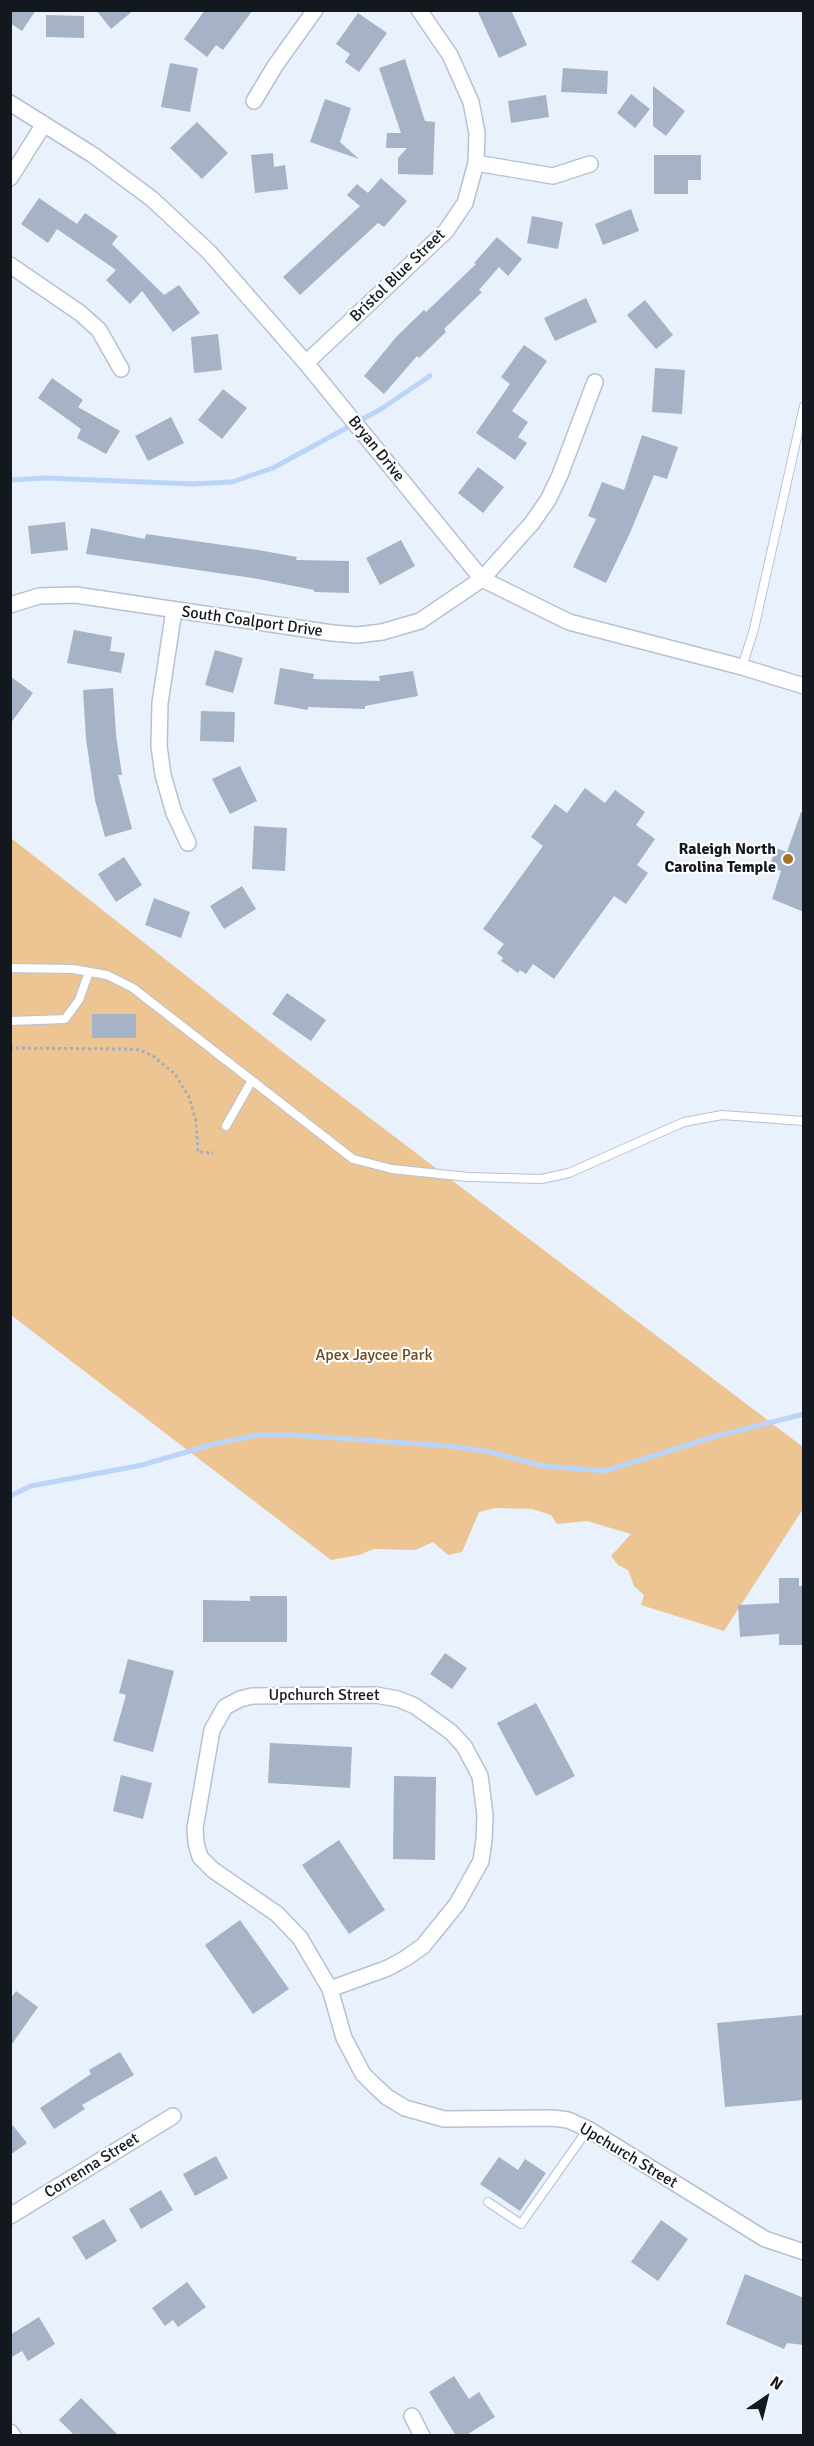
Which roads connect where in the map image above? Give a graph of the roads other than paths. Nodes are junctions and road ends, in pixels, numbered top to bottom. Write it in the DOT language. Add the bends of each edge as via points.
graph roads {
  1 [pos="315,10"];
  2 [pos="419,10"];
  3 [pos="254,101"];
  4 [pos="10,103"];
  5 [pos="44,124"];
  6 [pos="476,163"];
  7 [pos="590,164"];
  8 [pos="10,178"];
  9 [pos="10,265"];
  10 [pos="306,363"];
  11 [pos="121,369"];
  12 [pos="595,382"];
  13 [pos="804,406"];
  14 [pos="482,579"];
  15 [pos="10,604"];
  16 [pos="174,610"];
  17 [pos="741,667"];
  18 [pos="804,686"];
  19 [pos="188,843"];
  20 [pos="10,968"];
  21 [pos="89,972"];
  22 [pos="10,1021"];
  23 [pos="251,1082"];
  24 [pos="804,1121"];
  25 [pos="226,1126"];
  26 [pos="330,1989"];
  27 [pos="173,2116"];
  28 [pos="588,2129"];
  29 [pos="488,2202"];
  30 [pos="10,2216"];
  31 [pos="804,2252"];
  32 [pos="412,2416"];
  33 [pos="10,2432"];
  34 [pos="13,2436"];
  35 [pos="422,2436"];
  1 -- 3 [label="street"];
  2 -- 6 [label="street, Bristol Blue Street" via="450,55 471,102 477,133"];
  4 -- 5 [label="street, Bryan Drive"];
  5 -- 8 [label="street"];
  5 -- 10 [label="street, Bryan Drive" via="152,199 209,252"];
  6 -- 7 [label="street" via="553,176"];
  6 -- 10 [label="street, Bristol Blue Street" via="465,203 446,231"];
  9 -- 11 [label="street" via="80,312 99,330"];
  10 -- 14 [label="street, Bryan Drive"];
  12 -- 14 [label="street, South Coalport Drive" via="548,500"];
  13 -- 17 [label="lane" via="754,629"];
  14 -- 16 [label="street, South Coalport Drive" via="420,621 357,635"];
  14 -- 17 [label="street, Bryan Drive" via="568,622"];
  15 -- 16 [label="street, South Coalport Drive" via="39,596 75,595"];
  16 -- 19 [label="street" via="160,703 159,746 174,813"];
  17 -- 18 [label="street, Bryan Drive"];
  20 -- 21 [label="lane"];
  21 -- 22 [label="lane" via="79,1000 65,1019"];
  21 -- 23 [label="lane" via="107,975 133,988"];
  23 -- 24 [label="lane" via="353,1159 392,1170 468,1177 541,1179 569,1173 684,1122 722,1115"];
  23 -- 25 [label="lane"];
  26 -- 26 [label="street, Upchurch Street" via="309,1950 290,1926 200,1857 195,1828 212,1730 225,1707 240,1699 376,1695 398,1699 415,1706 451,1732 464,1746 480,1776 485,1815 481,1861 457,1904 423,1946 406,1958"];
  26 -- 28 [label="street, Upchurch Street" via="344,2038 363,2074 405,2109 444,2119 552,2118"];
  27 -- 30 [label="street, Correnna Street"];
  28 -- 29 [label="lane" via="520,2224"];
  28 -- 31 [label="street, Upchurch Street" via="765,2239"];
  32 -- 35 [label="street"];
  33 -- 34 [label="street"];
}
